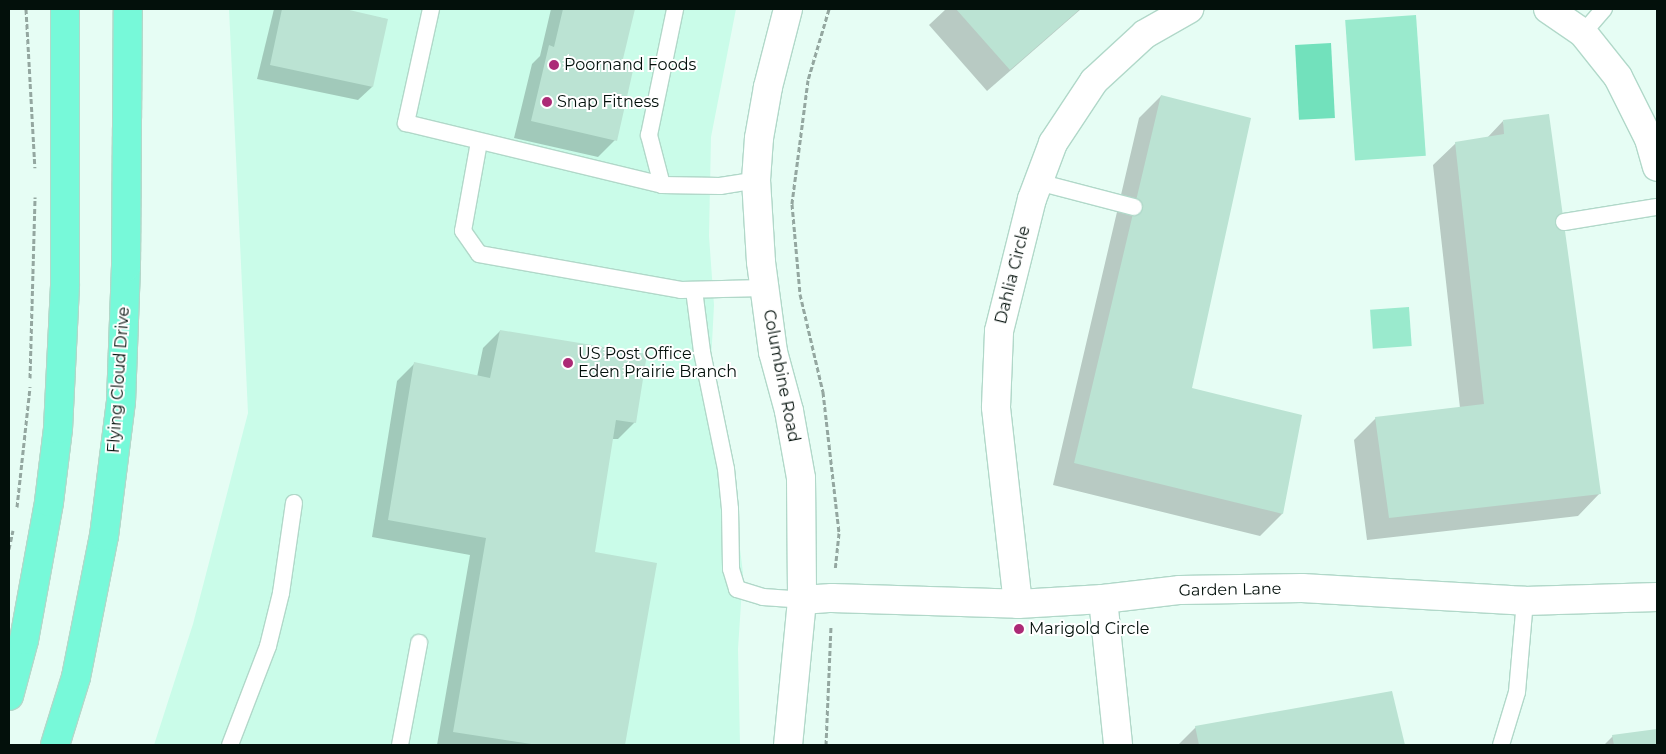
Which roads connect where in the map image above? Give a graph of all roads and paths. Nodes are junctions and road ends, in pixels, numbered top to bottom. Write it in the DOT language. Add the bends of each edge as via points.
graph roads {
  1 [pos="26,9"];
  2 [pos="59,9"];
  3 [pos="65,9"];
  4 [pos="128,9"];
  5 [pos="140,9"];
  6 [pos="430,9"];
  7 [pos="675,9"];
  8 [pos="788,9"];
  9 [pos="829,9"];
  10 [pos="1189,9"];
  11 [pos="1548,9"];
  12 [pos="1604,9"];
  13 [pos="1583,33"];
  14 [pos="65,84"];
  15 [pos="128,84"];
  16 [pos="479,142"];
  17 [pos="1657,167"];
  18 [pos="35,176"];
  19 [pos="756,180"];
  20 [pos="1038,182"];
  21 [pos="662,185"];
  22 [pos="35,196"];
  23 [pos="1134,207"];
  24 [pos="1657,207"];
  25 [pos="1564,222"];
  26 [pos="764,288"];
  27 [pos="694,290"];
  28 [pos="294,503"];
  29 [pos="17,514"];
  30 [pos="15,523"];
  31 [pos="9,549"];
  32 [pos="1657,597"];
  33 [pos="832,598"];
  34 [pos="1103,598"];
  35 [pos="802,600"];
  36 [pos="1524,601"];
  37 [pos="1018,604"];
  38 [pos="419,642"];
  39 [pos="9,696"];
  40 [pos="55,745"];
  41 [pos="230,745"];
  42 [pos="400,745"];
  43 [pos="788,745"];
  44 [pos="826,745"];
  45 [pos="1118,745"];
  46 [pos="1501,745"];
  1 -- 18 [label="path"];
  2 -- 14 [label="main road"];
  3 -- 14 [label="main road"];
  4 -- 15 [label="main road, Flying Cloud Drive"];
  5 -- 15 [label="main road"];
  6 -- 16 [label="lane" via="406,123"];
  7 -- 21 [label="lane" via="648,136"];
  8 -- 19 [label="street, Columbine Road" via="768,87"];
  9 -- 33 [label="path" via="808,80 792,204 800,294 822,392 839,533"];
  10 -- 20 [label="street, Dahlia Circle" via="1145,34 1094,81 1053,143"];
  11 -- 13 [label="street"];
  12 -- 13 [label="lane"];
  13 -- 17 [label="street" via="1618,77 1649,139"];
  14 -- 39 [label="main road" via="65,284 58,429 49,502 24,640"];
  15 -- 40 [label="main road, Flying Cloud Drive" via="121,402 104,536 76,677"];
  16 -- 21 [label="lane"];
  16 -- 27 [label="lane" via="463,231 479,254"];
  19 -- 21 [label="lane" via="720,186"];
  19 -- 26 [label="street, Columbine Road"];
  20 -- 23 [label="lane"];
  20 -- 37 [label="street, Dahlia Circle" via="999,341 996,407"];
  22 -- 29 [label="path" via="30,385"];
  24 -- 25 [label="lane"];
  26 -- 27 [label="lane"];
  26 -- 35 [label="street, Columbine Road" via="801,478"];
  27 -- 35 [label="lane" via="702,352 726,469 731,569 737,589 763,597"];
  28 -- 41 [label="lane" via="281,593 268,646"];
  30 -- 31 [label="path"];
  32 -- 36 [label="street, Garden Lane"];
  33 -- 35 [label="street, Garden Lane"];
  33 -- 37 [label="street, Garden Lane"];
  33 -- 44 [label="path"];
  34 -- 36 [label="street, Garden Lane" via="1180,590 1302,588"];
  34 -- 37 [label="street, Garden Lane"];
  34 -- 45 [label="street"];
  35 -- 43 [label="street, Columbine Road"];
  36 -- 46 [label="lane" via="1517,692"];
  38 -- 42 [label="lane"];
}
